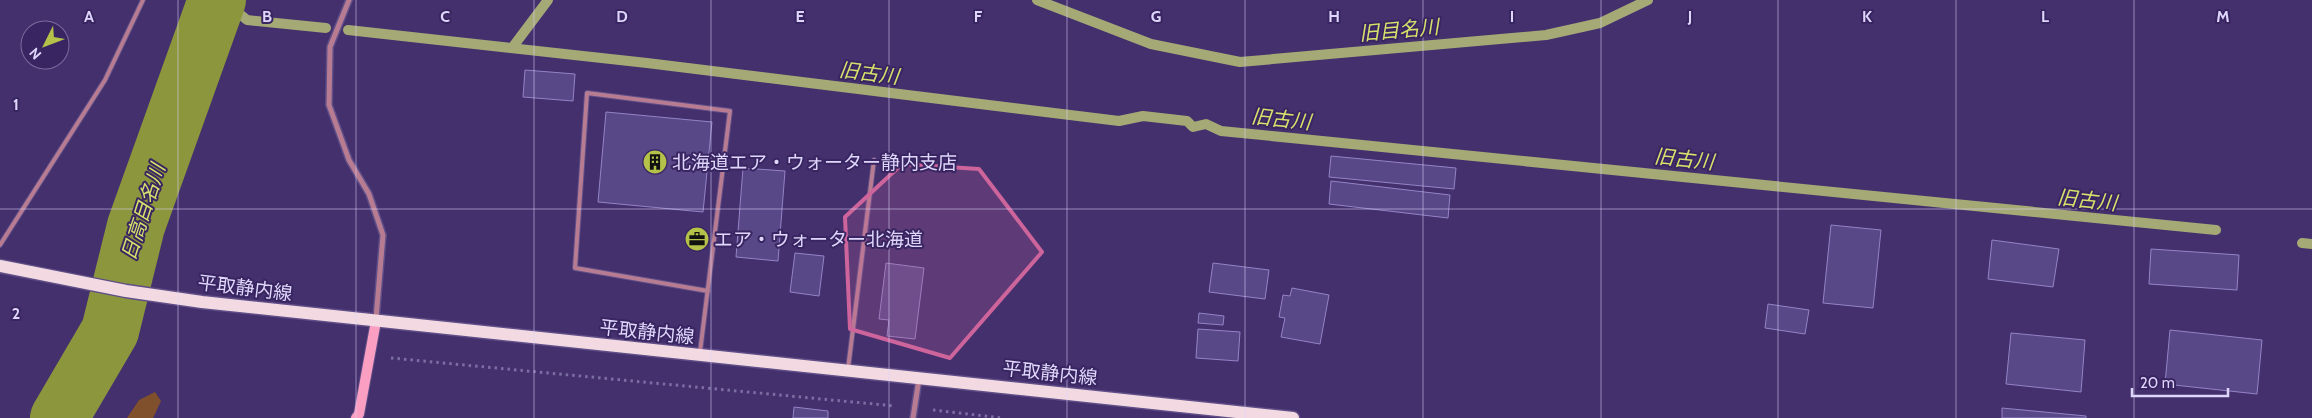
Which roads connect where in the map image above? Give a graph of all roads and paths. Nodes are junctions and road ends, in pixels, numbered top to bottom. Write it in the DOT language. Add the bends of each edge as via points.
graph roads {
  1 [pos="143,0"];
  2 [pos="349,0"];
  3 [pos="874,160"];
  4 [pos="0,245"];
  5 [pos="0,266"];
  6 [pos="708,291"];
  7 [pos="376,321"];
  8 [pos="371,356"];
  9 [pos="700,357"];
  10 [pos="848,372"];
  11 [pos="919,378"];
  12 [pos="914,408"];
  13 [pos="356,418"];
  14 [pos="913,418"];
  15 [pos="1002,418"];
  16 [pos="1293,418"];
  1 -- 4 [label="lane" via="105,80"];
  2 -- 7 [label="street" via="330,47 329,105 349,160 369,194 383,235"];
  3 -- 10 [label="lane"];
  5 -- 7 [label="main road, 平取静内線" via="126,291"];
  6 -- 6 [label="lane" via="730,111 586,93 575,268"];
  6 -- 9 [label="lane"];
  7 -- 8 [label="street"];
  7 -- 9 [label="main road, 平取静内線"];
  8 -- 12 [label="path"];
  8 -- 13 [label="street"];
  9 -- 10 [label="main road, 平取静内線"];
  10 -- 11 [label="main road, 平取静内線"];
  11 -- 12 [label="street"];
  11 -- 16 [label="main road, 平取静内線"];
  12 -- 14 [label="street"];
  12 -- 15 [label="path"];
}
